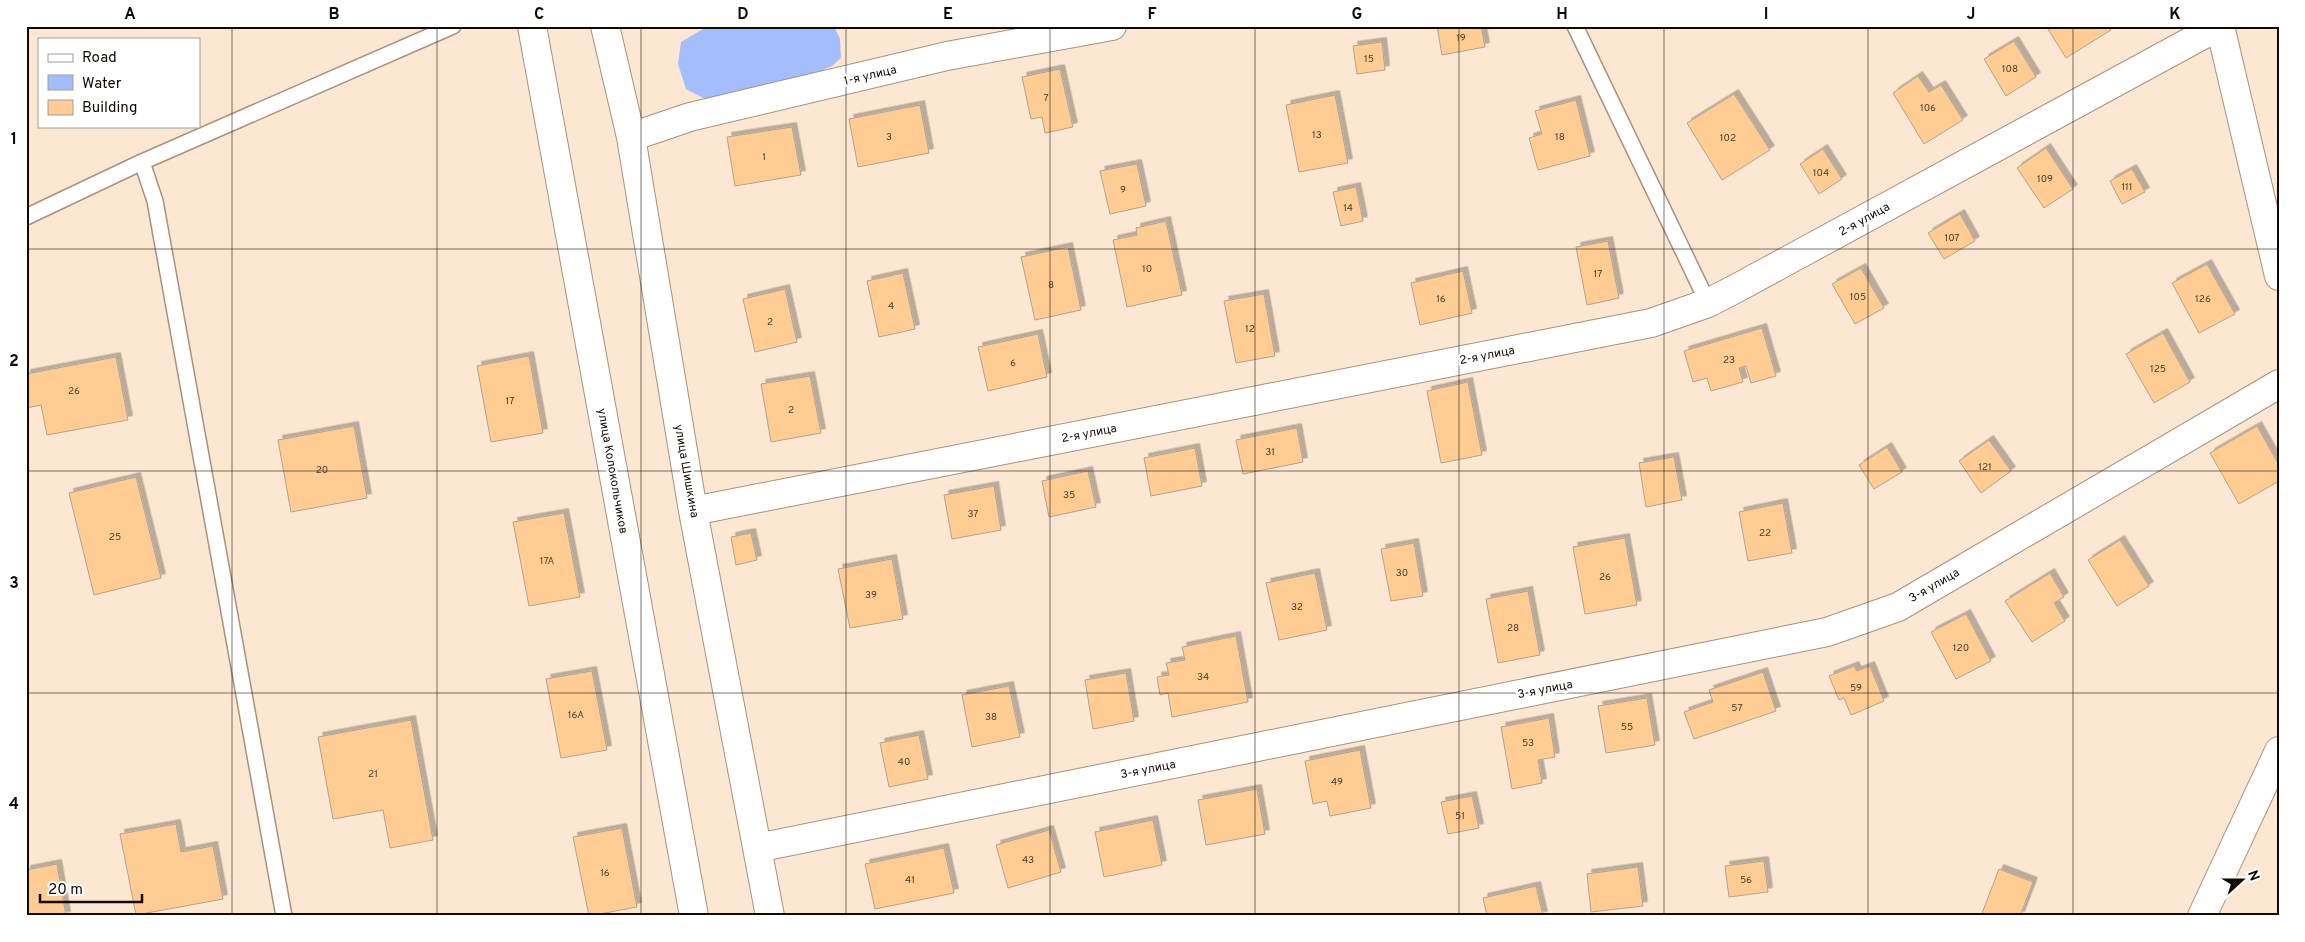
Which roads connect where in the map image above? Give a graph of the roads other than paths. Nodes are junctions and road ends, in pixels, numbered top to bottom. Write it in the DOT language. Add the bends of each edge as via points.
graph roads {
  1 [pos="453,26"];
  2 [pos="532,26"];
  3 [pos="605,26"];
  4 [pos="1112,26"];
  5 [pos="1575,26"];
  6 [pos="2219,26"];
  7 [pos="631,137"];
  8 [pos="142,162"];
  9 [pos="26,217"];
  10 [pos="2279,276"];
  11 [pos="1708,303"];
  12 [pos="2279,384"];
  13 [pos="693,511"];
  14 [pos="2279,751"];
  15 [pos="757,848"];
  16 [pos="284,916"];
  17 [pos="694,916"];
  18 [pos="770,916"];
  19 [pos="2202,916"];
  1 -- 8 [label="lane"];
  2 -- 17 [label="street, улица Колокольчиков"];
  3 -- 7 [label="street, улица Шишкина"];
  4 -- 7 [label="street, 1-я улица" via="947,56 690,117"];
  5 -- 11 [label="lane"];
  6 -- 10 [label="street"];
  6 -- 11 [label="street, 2-я улица"];
  7 -- 13 [label="street, улица Шишкина"];
  8 -- 9 [label="lane"];
  8 -- 16 [label="lane" via="155,201"];
  11 -- 13 [label="street, 2-я улица" via="1651,323"];
  12 -- 15 [label="street, 3-я улица" via="1898,607 1827,632"];
  13 -- 15 [label="street, улица Шишкина"];
  14 -- 19 [label="street"];
  15 -- 18 [label="street, улица Шишкина"];
}
